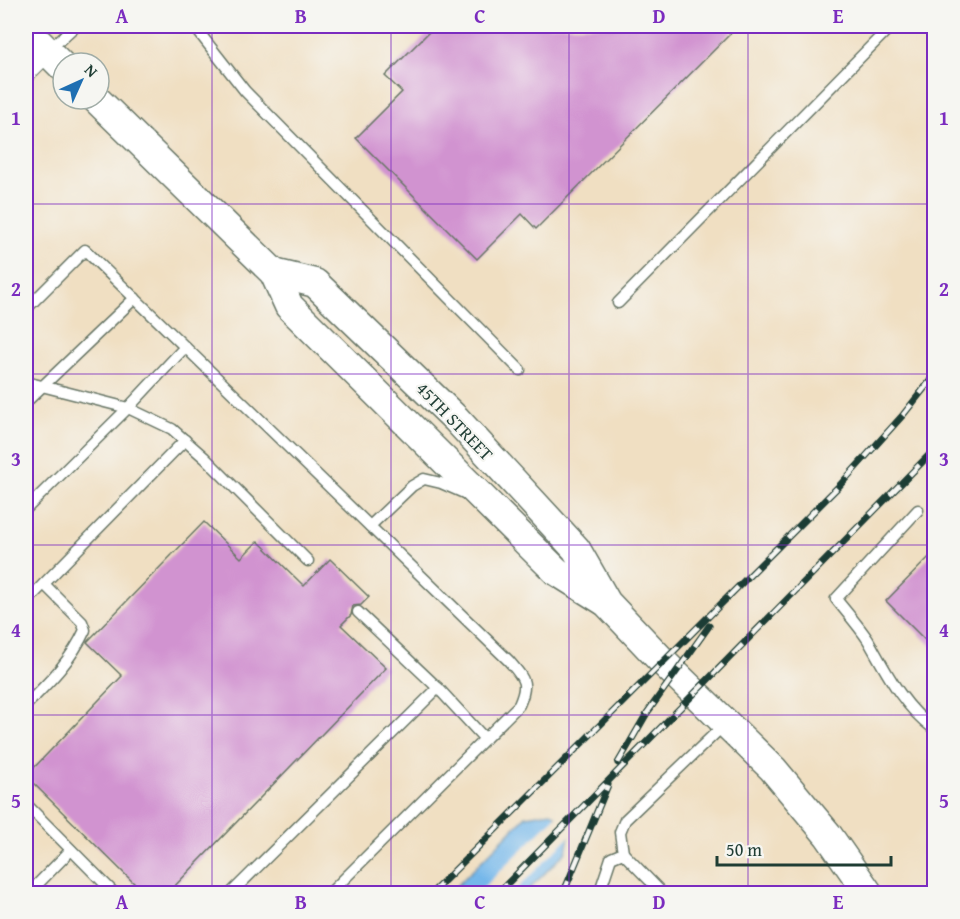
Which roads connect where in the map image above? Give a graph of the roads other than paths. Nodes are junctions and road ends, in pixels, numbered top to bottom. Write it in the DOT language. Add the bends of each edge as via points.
graph roads {
  1 [pos="75,26"];
  2 [pos="194,26"];
  3 [pos="891,26"];
  4 [pos="26,30"];
  5 [pos="60,51"];
  6 [pos="51,55"];
  7 [pos="51,61"];
  8 [pos="26,72"];
  9 [pos="108,111"];
  10 [pos="274,273"];
  11 [pos="135,298"];
  12 [pos="618,303"];
  13 [pos="26,309"];
  14 [pos="185,347"];
  15 [pos="520,370"];
  16 [pos="26,382"];
  17 [pos="42,386"];
  18 [pos="26,402"];
  19 [pos="128,408"];
  20 [pos="186,440"];
  21 [pos="488,503"];
  22 [pos="26,509"];
  23 [pos="918,510"];
  24 [pos="370,526"];
  25 [pos="308,561"];
  26 [pos="44,584"];
  27 [pos="26,602"];
  28 [pos="607,603"];
  29 [pos="358,612"];
  30 [pos="438,688"];
  31 [pos="26,705"];
  32 [pos="726,723"];
  33 [pos="934,729"];
  34 [pos="485,738"];
  35 [pos="26,804"];
  36 [pos="72,850"];
  37 [pos="623,853"];
  38 [pos="28,894"];
  39 [pos="115,894"];
  40 [pos="230,894"];
  41 [pos="329,894"];
  42 [pos="599,894"];
  43 [pos="663,894"];
  44 [pos="869,894"];
  1 -- 5 [label="lane"];
  2 -- 15 [label="lane" via="245,91"];
  3 -- 12 [label="lane"];
  4 -- 6 [label="main road"];
  7 -- 8 [label="street"];
  9 -- 10 [label="main road, 45TH STREET"];
  10 -- 21 [label="main road, 45TH STREET" via="289,306"];
  10 -- 28 [label="main road, 45TH STREET" via="315,283 456,419 576,549"];
  11 -- 13 [label="lane" via="85,250"];
  11 -- 14 [label="lane"];
  11 -- 17 [label="lane"];
  14 -- 19 [label="lane"];
  14 -- 24 [label="lane"];
  16 -- 17 [label="lane"];
  17 -- 18 [label="lane"];
  17 -- 19 [label="lane"];
  19 -- 20 [label="lane"];
  19 -- 22 [label="lane"];
  20 -- 25 [label="lane"];
  20 -- 26 [label="lane"];
  21 -- 24 [label="lane" via="424,479"];
  21 -- 28 [label="main road, 45TH STREET" via="556,571"];
  23 -- 33 [label="lane" via="836,599 866,638 889,680"];
  24 -- 34 [label="lane" via="522,677 525,690 519,705"];
  26 -- 27 [label="lane"];
  26 -- 31 [label="lane" via="82,621 85,630 62,670"];
  28 -- 32 [label="main road, 45TH STREET"];
  29 -- 30 [label="lane"];
  30 -- 34 [label="lane"];
  30 -- 40 [label="lane"];
  32 -- 37 [label="lane" via="625,820 620,832"];
  32 -- 44 [label="main road, 45TH STREET" via="773,770 828,836"];
  34 -- 41 [label="lane"];
  35 -- 36 [label="lane"];
  36 -- 38 [label="lane"];
  36 -- 39 [label="lane"];
  37 -- 42 [label="lane" via="611,858"];
  37 -- 43 [label="lane"];
}
